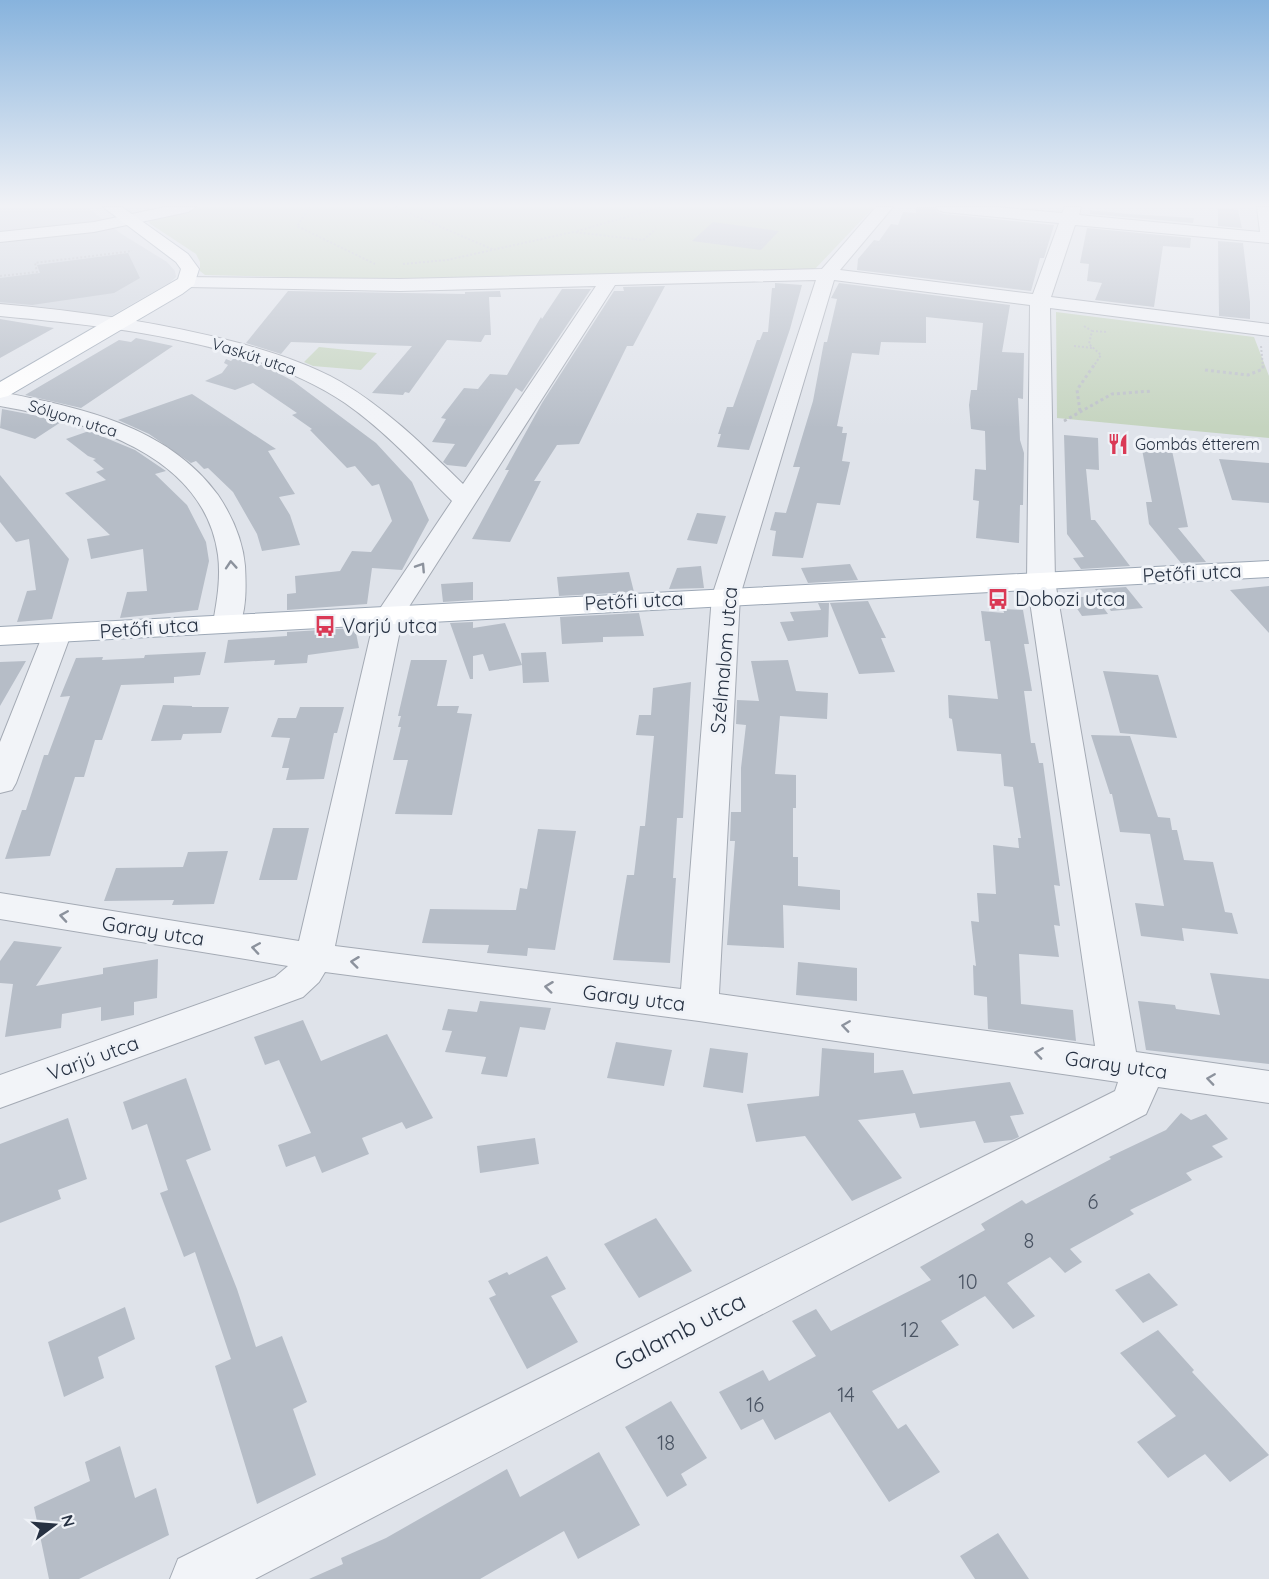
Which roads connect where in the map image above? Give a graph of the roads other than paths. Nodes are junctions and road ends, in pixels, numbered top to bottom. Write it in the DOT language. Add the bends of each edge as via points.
graph roads {
  1 [pos="609,280"];
  2 [pos="186,281"];
  3 [pos="216,281"];
  4 [pos="580,281"];
  5 [pos="825,281"];
  6 [pos="880,281"];
  7 [pos="1049,281"];
  8 [pos="1043,301"];
  9 [pos="0,310"];
  10 [pos="117,324"];
  11 [pos="1265,337"];
  12 [pos="311,354"];
  13 [pos="267,359"];
  14 [pos="0,391"];
  15 [pos="0,399"];
  16 [pos="465,500"];
  17 [pos="1269,569"];
  18 [pos="1041,580"];
  19 [pos="726,596"];
  20 [pos="389,616"];
  21 [pos="228,623"];
  22 [pos="57,634"];
  23 [pos="0,636"];
  24 [pos="0,783"];
  25 [pos="0,906"];
  26 [pos="314,957"];
  27 [pos="699,1006"];
  28 [pos="1131,1067"];
  29 [pos="1269,1087"];
  30 [pos="0,1092"];
  31 [pos="198,1579"];
  1 -- 16 [label="street, Varjú utca"];
  2 -- 10 [label="main road"];
  3 -- 4 [label="street" via="400,285"];
  5 -- 19 [label="street, Szélmalom utca"];
  6 -- 8 [label="street"];
  7 -- 8 [label="street"];
  8 -- 11 [label="street"];
  8 -- 18 [label="street"];
  9 -- 10 [label="street, Vaskút utca"];
  10 -- 13 [label="street, Vaskút utca" via="200,339"];
  10 -- 14 [label="main road"];
  12 -- 13 [label="street" via="285,353"];
  13 -- 16 [label="street, Vaskút utca" via="316,378 352,399 398,435"];
  21 -- 15 [label="street, Sólyom utca, one-way" via="232,587 229,546 218,513 198,484 168,458 107,426 52,409"];
  20 -- 16 [label="street, Varjú utca, one-way"];
  17 -- 18 [label="main road, Petőfi utca"];
  18 -- 19 [label="main road, Petőfi utca"];
  18 -- 28 [label="street"];
  19 -- 20 [label="main road, Petőfi utca"];
  19 -- 27 [label="street, Szélmalom utca"];
  20 -- 21 [label="main road, Petőfi utca"];
  20 -- 26 [label="street, Varjú utca"];
  21 -- 22 [label="main road, Petőfi utca"];
  22 -- 23 [label="main road, Petőfi utca"];
  22 -- 24 [label="street"];
  26 -- 25 [label="street, Garay utca, one-way"];
  27 -- 26 [label="street, Garay utca, one-way"];
  26 -- 30 [label="street, Varjú utca" via="306,972 289,987"];
  28 -- 27 [label="street, Garay utca, one-way"];
  29 -- 28 [label="street, Garay utca, one-way"];
  28 -- 31 [label="street, Galamb utca" via="1131,1102"];
}
